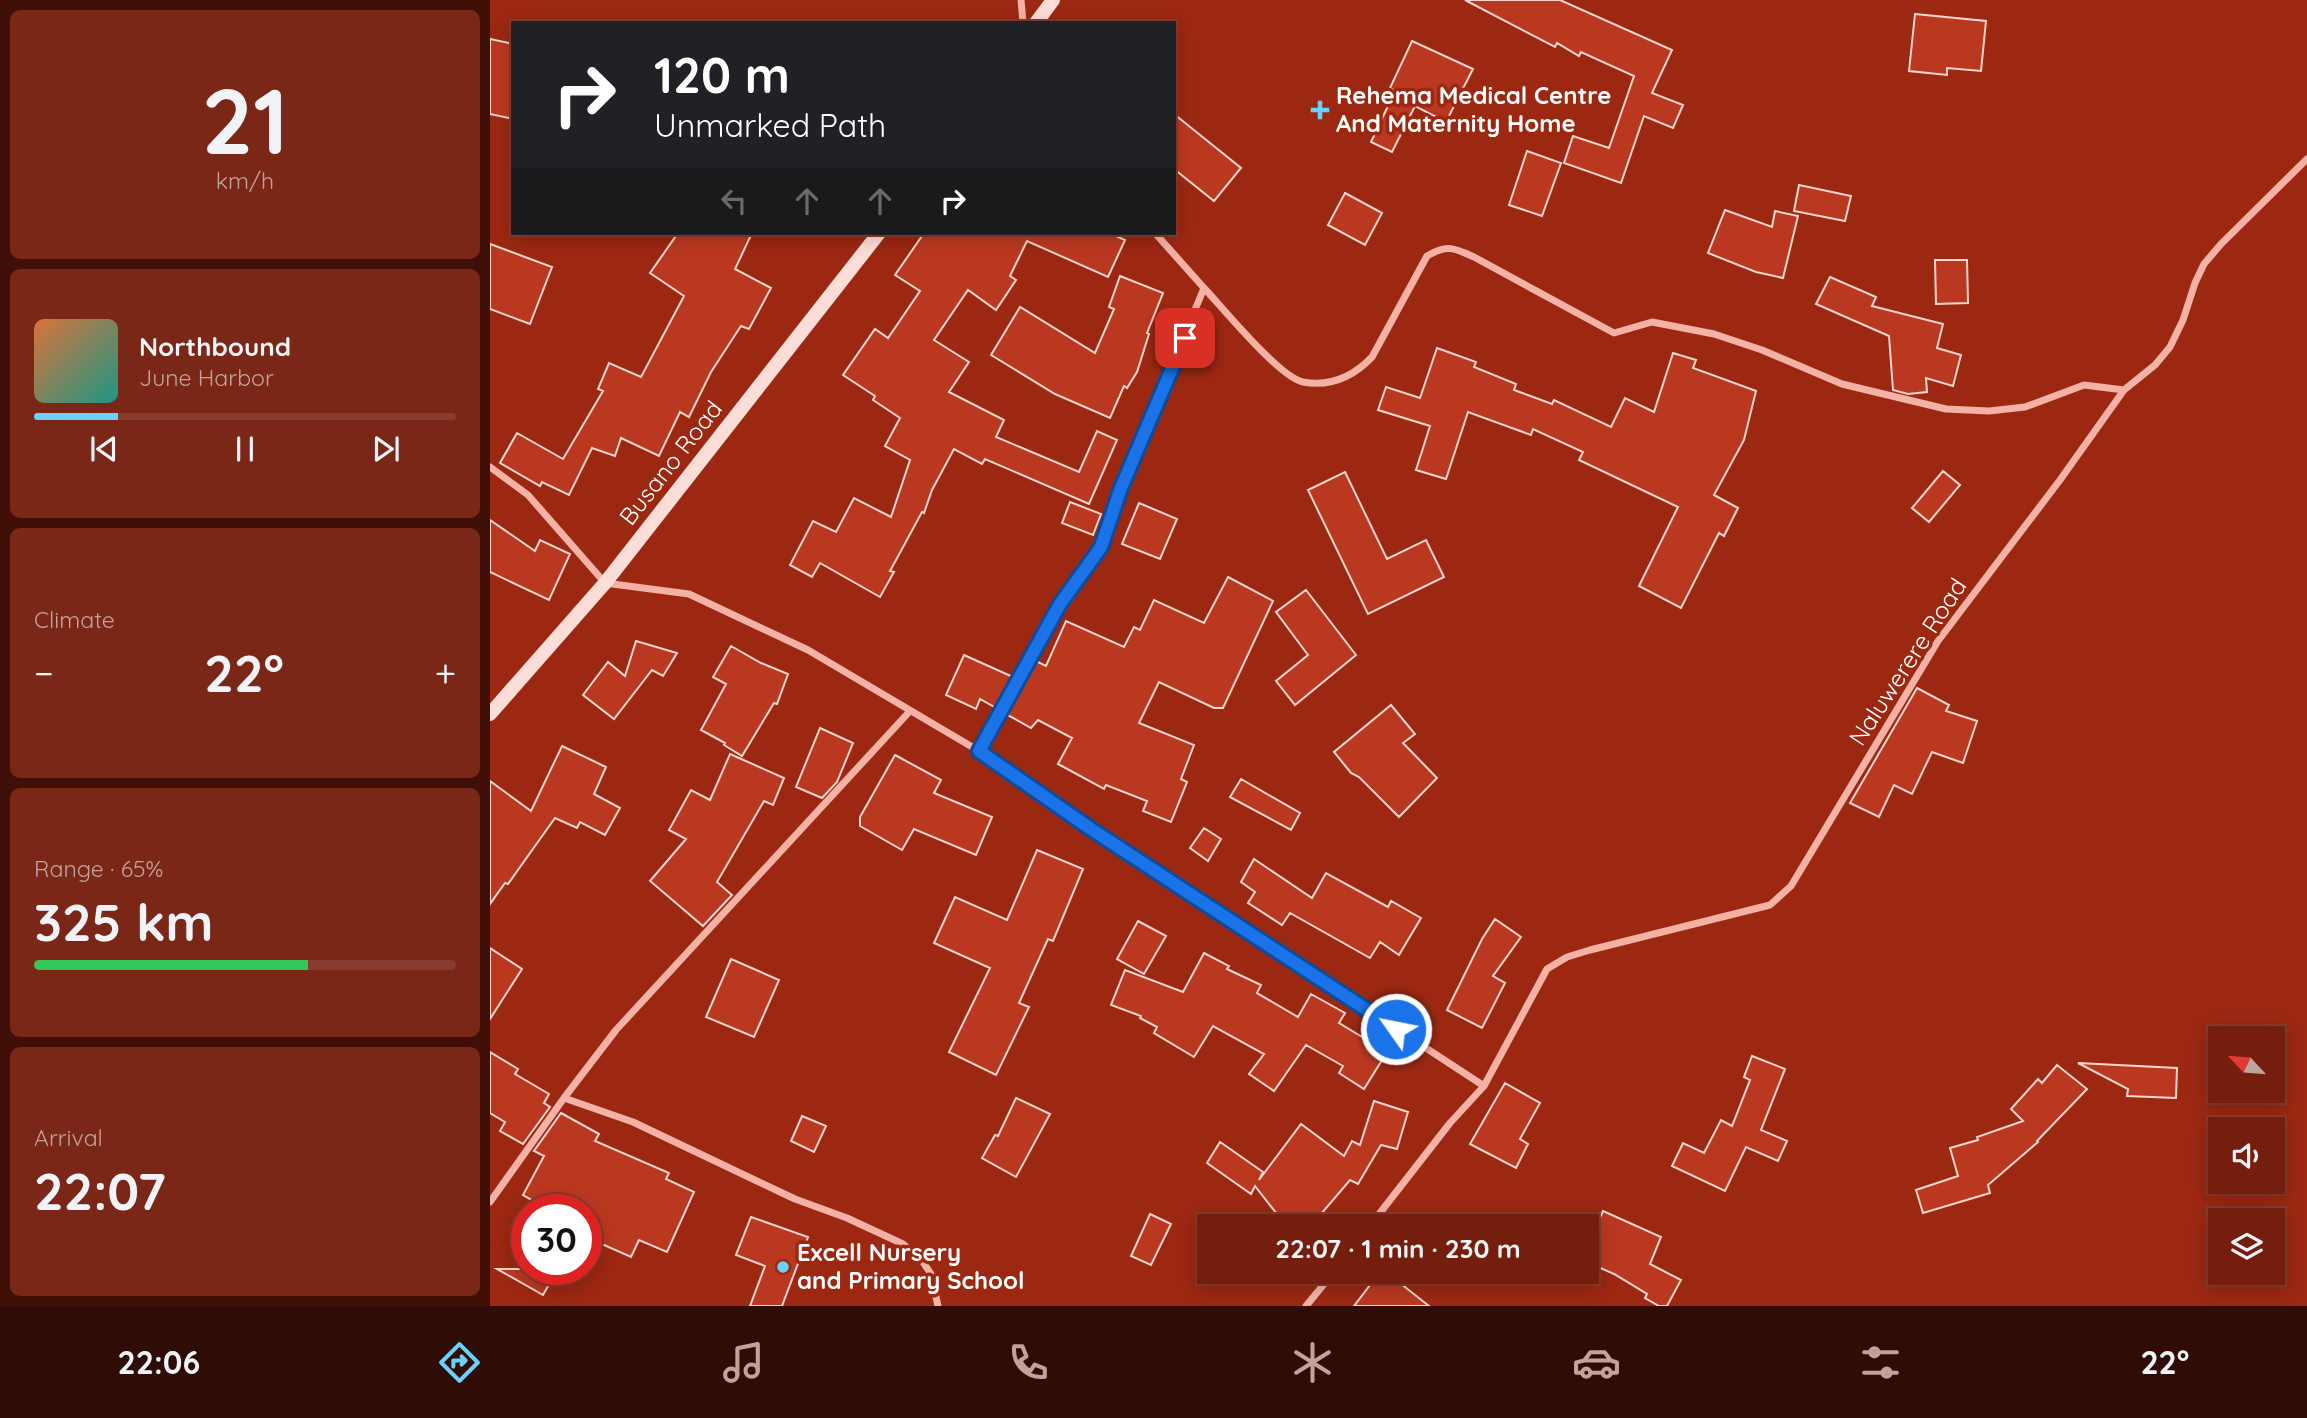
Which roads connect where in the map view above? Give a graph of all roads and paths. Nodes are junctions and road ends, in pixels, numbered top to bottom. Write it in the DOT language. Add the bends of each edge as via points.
graph roads {
  1 [pos="1021,0"];
  2 [pos="1053,0"];
  3 [pos="1023,21"];
  4 [pos="1037,21"];
  5 [pos="2307,159"];
  6 [pos="877,235"];
  7 [pos="1157,235"];
  8 [pos="1204,288"];
  9 [pos="2123,390"];
  10 [pos="490,467"];
  11 [pos="605,583"];
  12 [pos="910,711"];
  13 [pos="490,714"];
  14 [pos="979,751"];
  15 [pos="1484,1086"];
  16 [pos="564,1098"];
  17 [pos="490,1202"];
  18 [pos="1379,1214"];
  19 [pos="1324,1284"];
  20 [pos="938,1306"];
  21 [pos="1306,1306"];
  1 -- 3 [label="street"];
  2 -- 4 [label="street"];
  5 -- 9 [label="street, Naluwerere Road" via="2204,264 2170,347"];
  6 -- 11 [label="street, Busano Road"];
  7 -- 8 [label="street"];
  8 -- 9 [label="street" via="1276,365 1301,382 1334,382 1359,371 1372,357 1427,256 1440,248 1453,248 1614,333 1652,322 1714,334 1842,384 1946,408 1989,411 2025,407 2084,385"];
  8 -- 14 [label="street" via="1101,547 1060,604"];
  9 -- 15 [label="street, Naluwerere Road" via="1938,641 1791,887 1770,905 1557,962 1547,969"];
  10 -- 11 [label="street" via="528,495"];
  11 -- 12 [label="street" via="689,594 808,649"];
  11 -- 13 [label="street, Busano Road"];
  12 -- 14 [label="street"];
  12 -- 16 [label="street" via="616,1030"];
  14 -- 15 [label="street"];
  15 -- 18 [label="street, Naluwerere Road"];
  16 -- 17 [label="street"];
  16 -- 20 [label="street" via="633,1122 795,1199 904,1244 931,1274"];
  19 -- 21 [label="street"];
}
